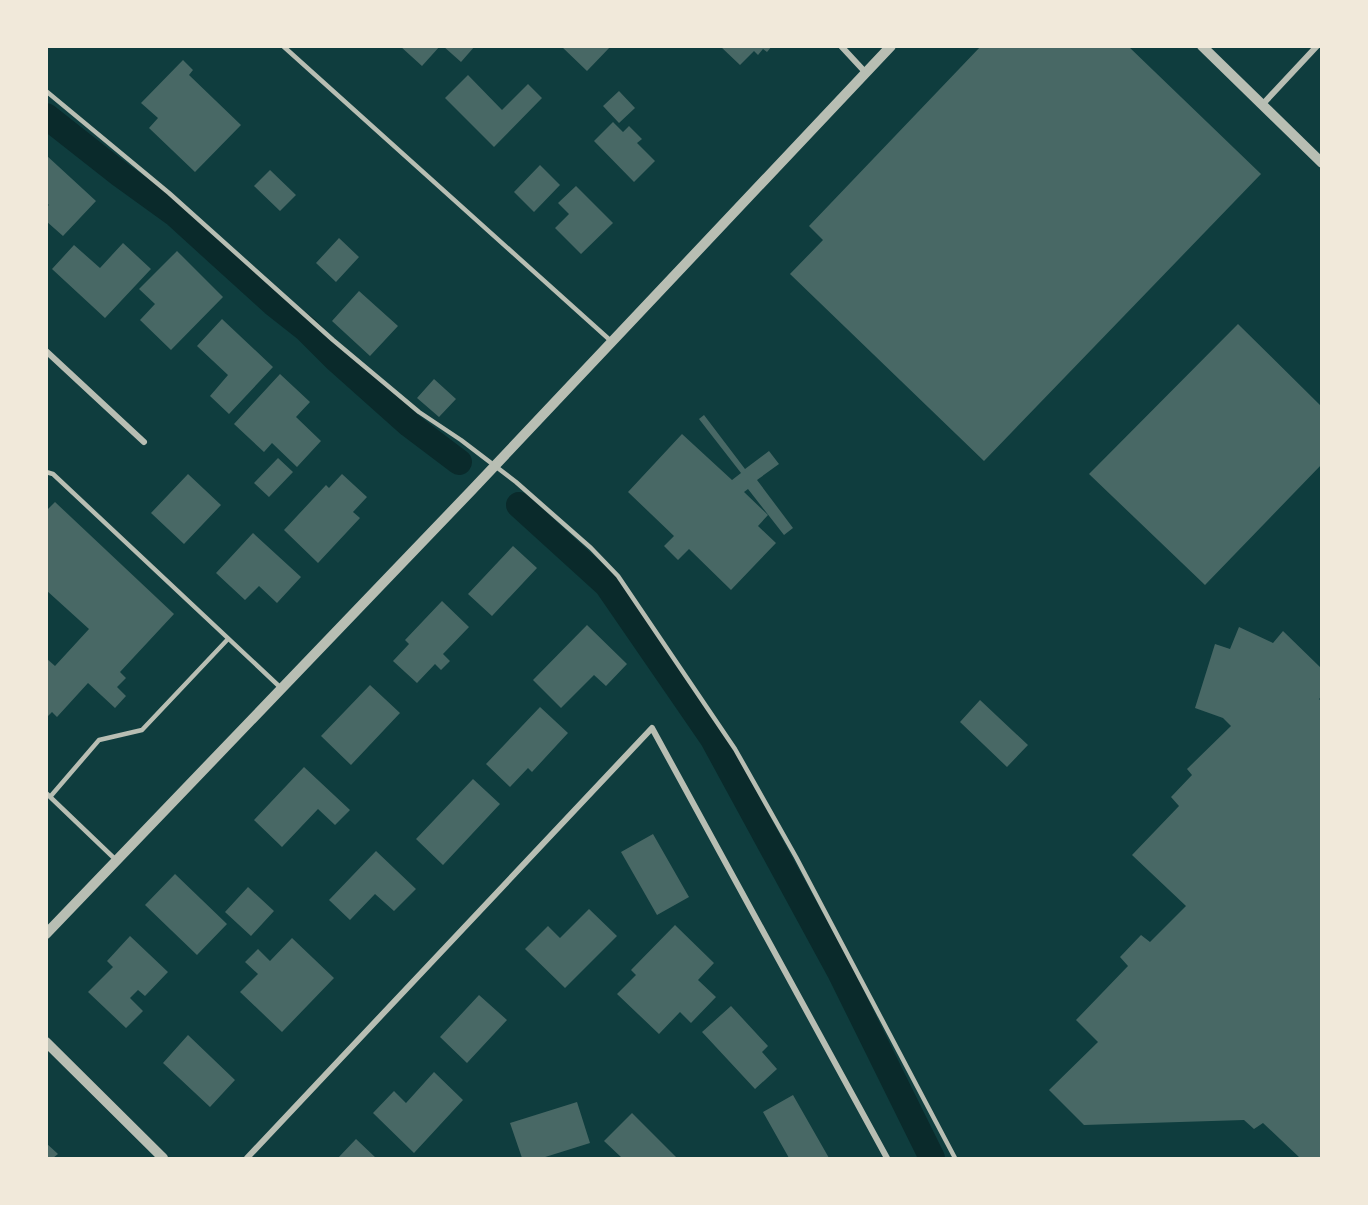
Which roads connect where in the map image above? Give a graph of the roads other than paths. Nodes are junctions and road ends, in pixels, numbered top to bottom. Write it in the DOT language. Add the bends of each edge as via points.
graph roads {
  1 [pos="283,46"];
  2 [pos="841,46"];
  3 [pos="891,46"];
  4 [pos="1202,46"];
  5 [pos="1317,46"];
  6 [pos="867,73"];
  7 [pos="46,91"];
  8 [pos="1262,105"];
  9 [pos="1322,162"];
  10 [pos="612,341"];
  11 [pos="46,351"];
  12 [pos="144,442"];
  13 [pos="493,466"];
  14 [pos="46,472"];
  15 [pos="228,639"];
  16 [pos="281,688"];
  17 [pos="48,795"];
  18 [pos="117,861"];
  19 [pos="46,934"];
  20 [pos="46,1042"];
  21 [pos="163,1158"];
  22 [pos="247,1158"];
  23 [pos="887,1158"];
  24 [pos="955,1158"];
  1 -- 10 [label="lane"];
  2 -- 6 [label="street"];
  3 -- 6 [label="street"];
  4 -- 8 [label="street"];
  5 -- 8 [label="street"];
  6 -- 10 [label="street"];
  7 -- 13 [label="lane" via="169,193 418,412"];
  8 -- 9 [label="street"];
  10 -- 13 [label="street"];
  11 -- 12 [label="street"];
  13 -- 16 [label="street"];
  13 -- 24 [label="lane" via="542,505 618,576 705,703 796,857"];
  14 -- 15 [label="lane" via="53,474"];
  15 -- 16 [label="lane"];
  15 -- 17 [label="lane" via="142,730 99,740"];
  16 -- 18 [label="street"];
  17 -- 18 [label="lane"];
  18 -- 19 [label="street"];
  20 -- 21 [label="street"];
  22 -- 23 [label="street" via="652,728"];
}
